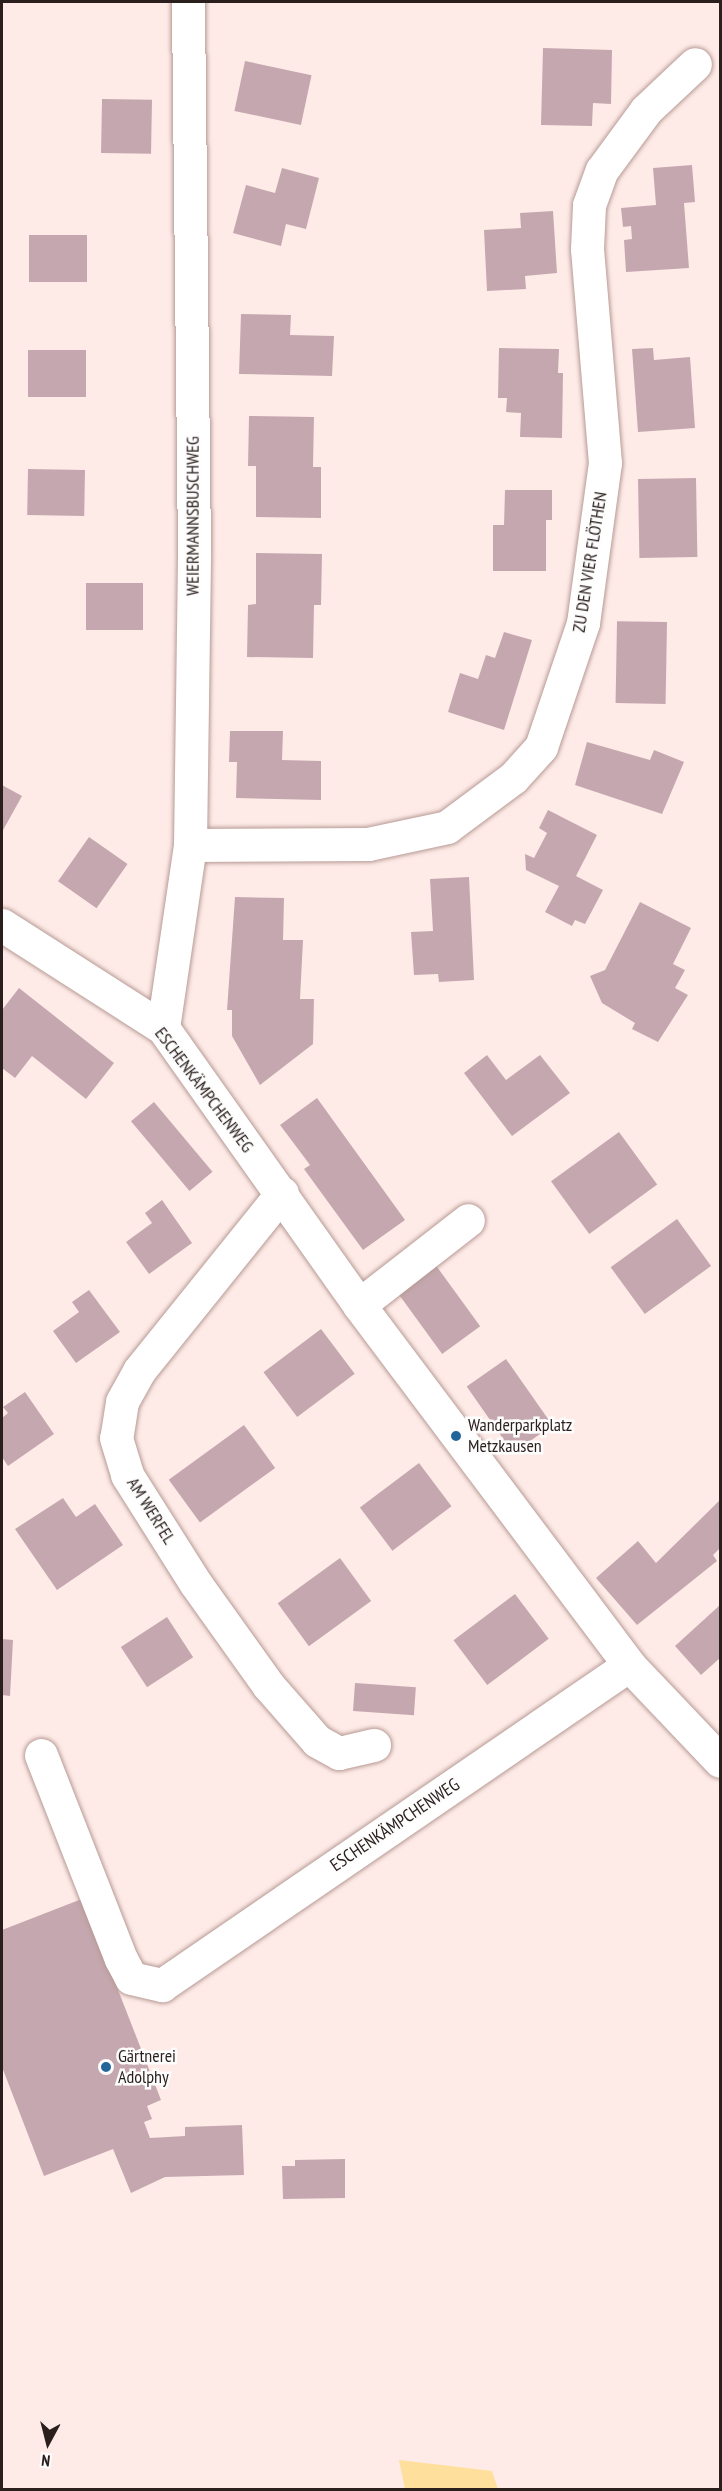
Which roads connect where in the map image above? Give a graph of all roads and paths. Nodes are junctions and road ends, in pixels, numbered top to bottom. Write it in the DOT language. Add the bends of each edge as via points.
graph roads {
  1 [pos="188,2"];
  2 [pos="695,64"];
  3 [pos="190,845"];
  4 [pos="2,925"];
  5 [pos="163,1028"];
  6 [pos="282,1193"];
  7 [pos="468,1220"];
  8 [pos="359,1305"];
  9 [pos="629,1665"];
  10 [pos="374,1745"];
  11 [pos="41,1755"];
  12 [pos="720,1761"];
  1 -- 3 [label="street, WEIERMANNSBUSCHWEG" via="194,552"];
  2 -- 3 [label="street, ZU DEN VIER FLÖTHEN" via="646,110 602,170 589,205 587,249 605,463 583,623 541,747 513,778 447,827 368,844"];
  3 -- 5 [label="street, WEIERMANNSBUSCHWEG"];
  4 -- 5 [label="street, ESCHENKÄMPCHENWEG"];
  5 -- 6 [label="street, ESCHENKÄMPCHENWEG"];
  6 -- 8 [label="street, ESCHENKÄMPCHENWEG"];
  6 -- 10 [label="street, AM WERFEL" via="139,1371 122,1402 116,1438 127,1475 196,1584 268,1685 317,1741 339,1753"];
  7 -- 8 [label="street"];
  8 -- 9 [label="street, ESCHENKÄMPCHENWEG"];
  9 -- 11 [label="street, ESCHENKÄMPCHENWEG" via="162,1985 131,1978"];
  9 -- 12 [label="street, ESCHENKÄMPCHENWEG"];
}
